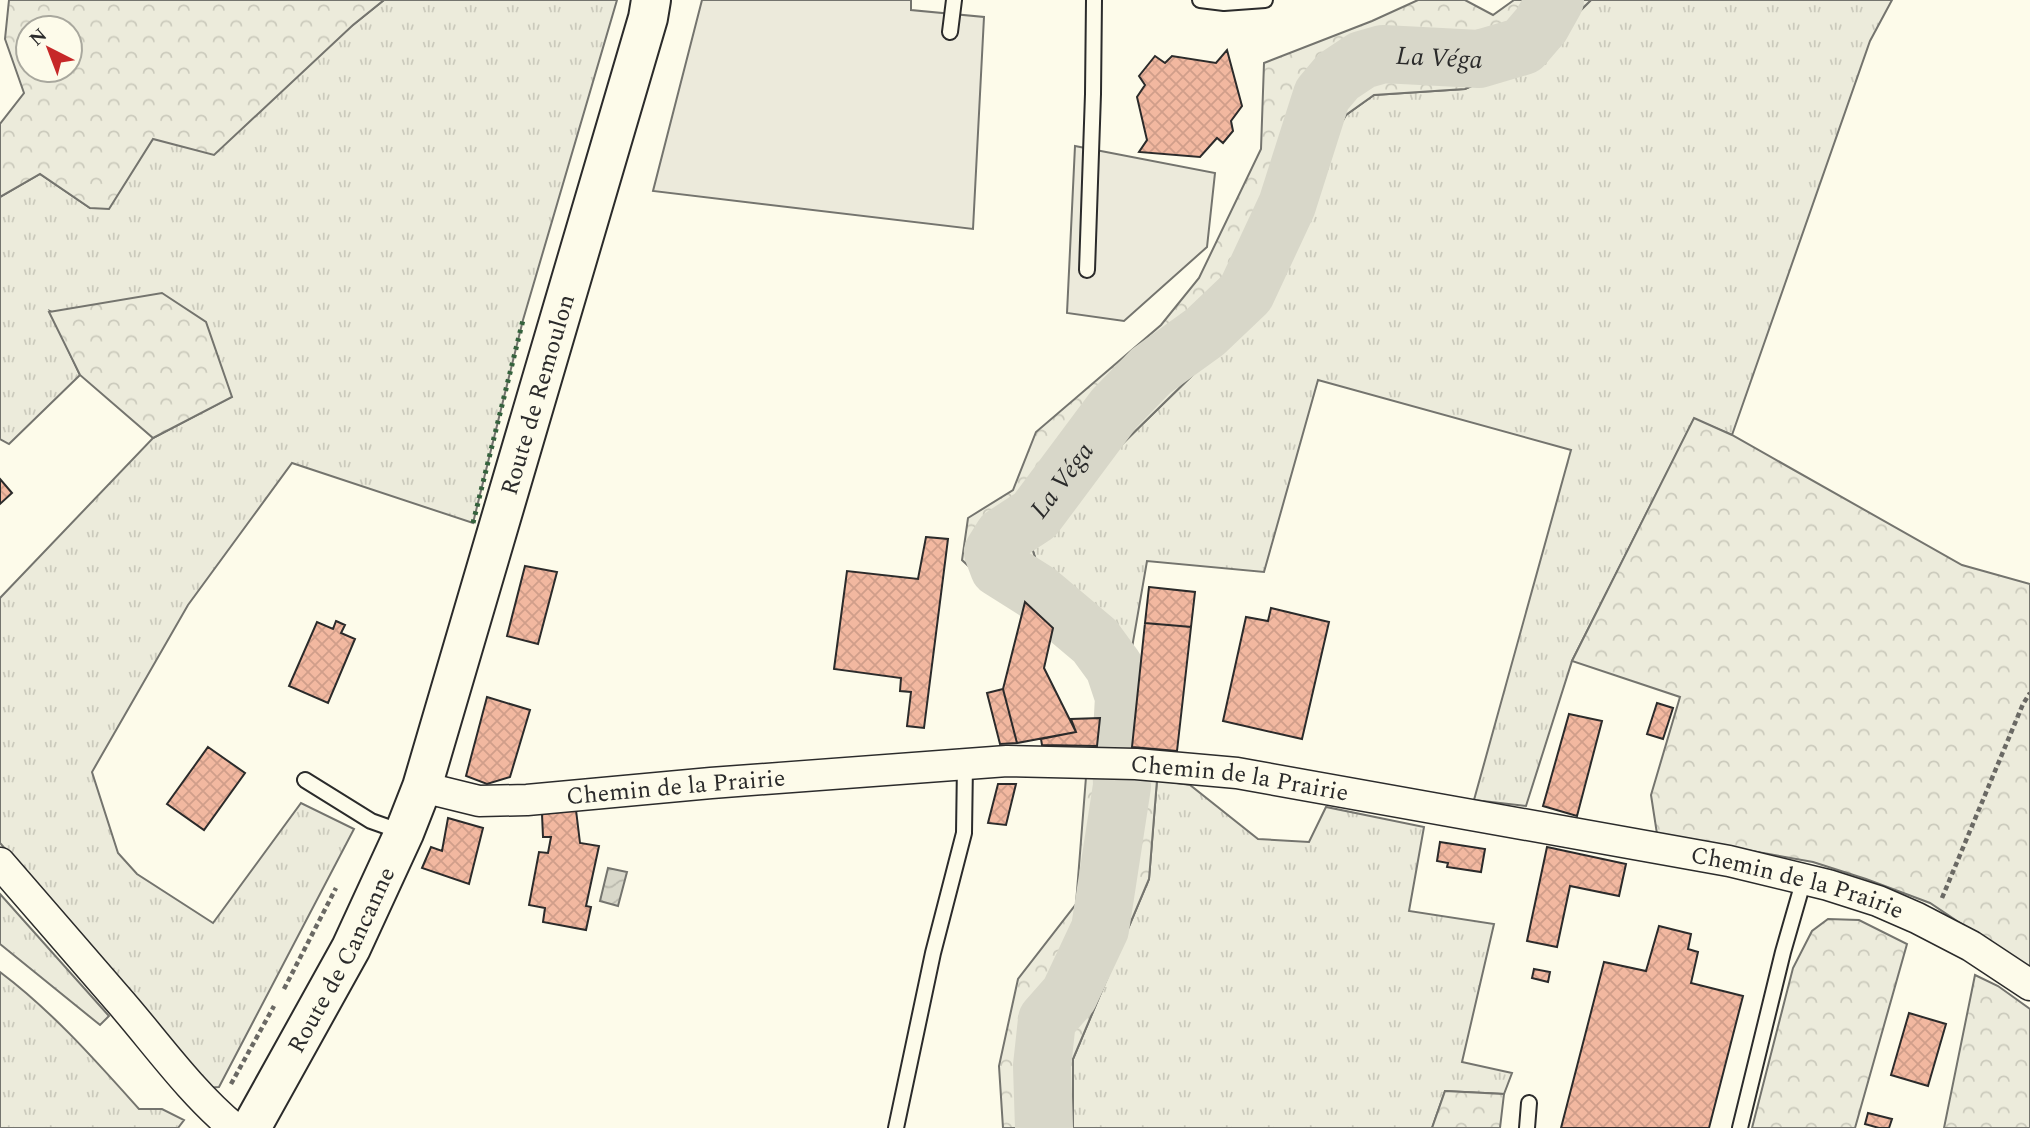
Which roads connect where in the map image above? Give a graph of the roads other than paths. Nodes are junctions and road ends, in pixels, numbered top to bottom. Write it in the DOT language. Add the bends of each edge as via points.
graph roads {
  1 [pos="651,0"];
  2 [pos="954,0"];
  3 [pos="1094,0"];
  4 [pos="1200,0"];
  5 [pos="1265,0"];
  6 [pos="950,32"];
  7 [pos="1087,270"];
  8 [pos="965,764"];
  9 [pos="305,780"];
  10 [pos="422,787"];
  11 [pos="404,833"];
  12 [pos="0,863"];
  13 [pos="1804,879"];
  14 [pos="2030,985"];
  15 [pos="1530,1103"];
  16 [pos="223,1119"];
  17 [pos="251,1128"];
  18 [pos="897,1128"];
  19 [pos="1527,1128"];
  20 [pos="1741,1128"];
  1 -- 10 [label="main road, Route de Remoulon"];
  2 -- 6 [label="lane"];
  3 -- 7 [label="lane"];
  4 -- 5 [label="lane"];
  8 -- 10 [label="street, Chemin de la Prairie" via="527,800 478,801"];
  8 -- 13 [label="street, Chemin de la Prairie" via="1092,762 1237,773 1729,861"];
  8 -- 18 [label="lane" via="964,832 933,953"];
  9 -- 11 [label="lane" via="371,821"];
  10 -- 11 [label="main road, Route de Cancanne"];
  11 -- 17 [label="main road, Route de Cancanne" via="351,948"];
  12 -- 16 [label="street"];
  13 -- 14 [label="street, Chemin de la Prairie" via="1878,901 1931,925"];
  13 -- 20 [label="lane"];
  15 -- 19 [label="lane"];
}
